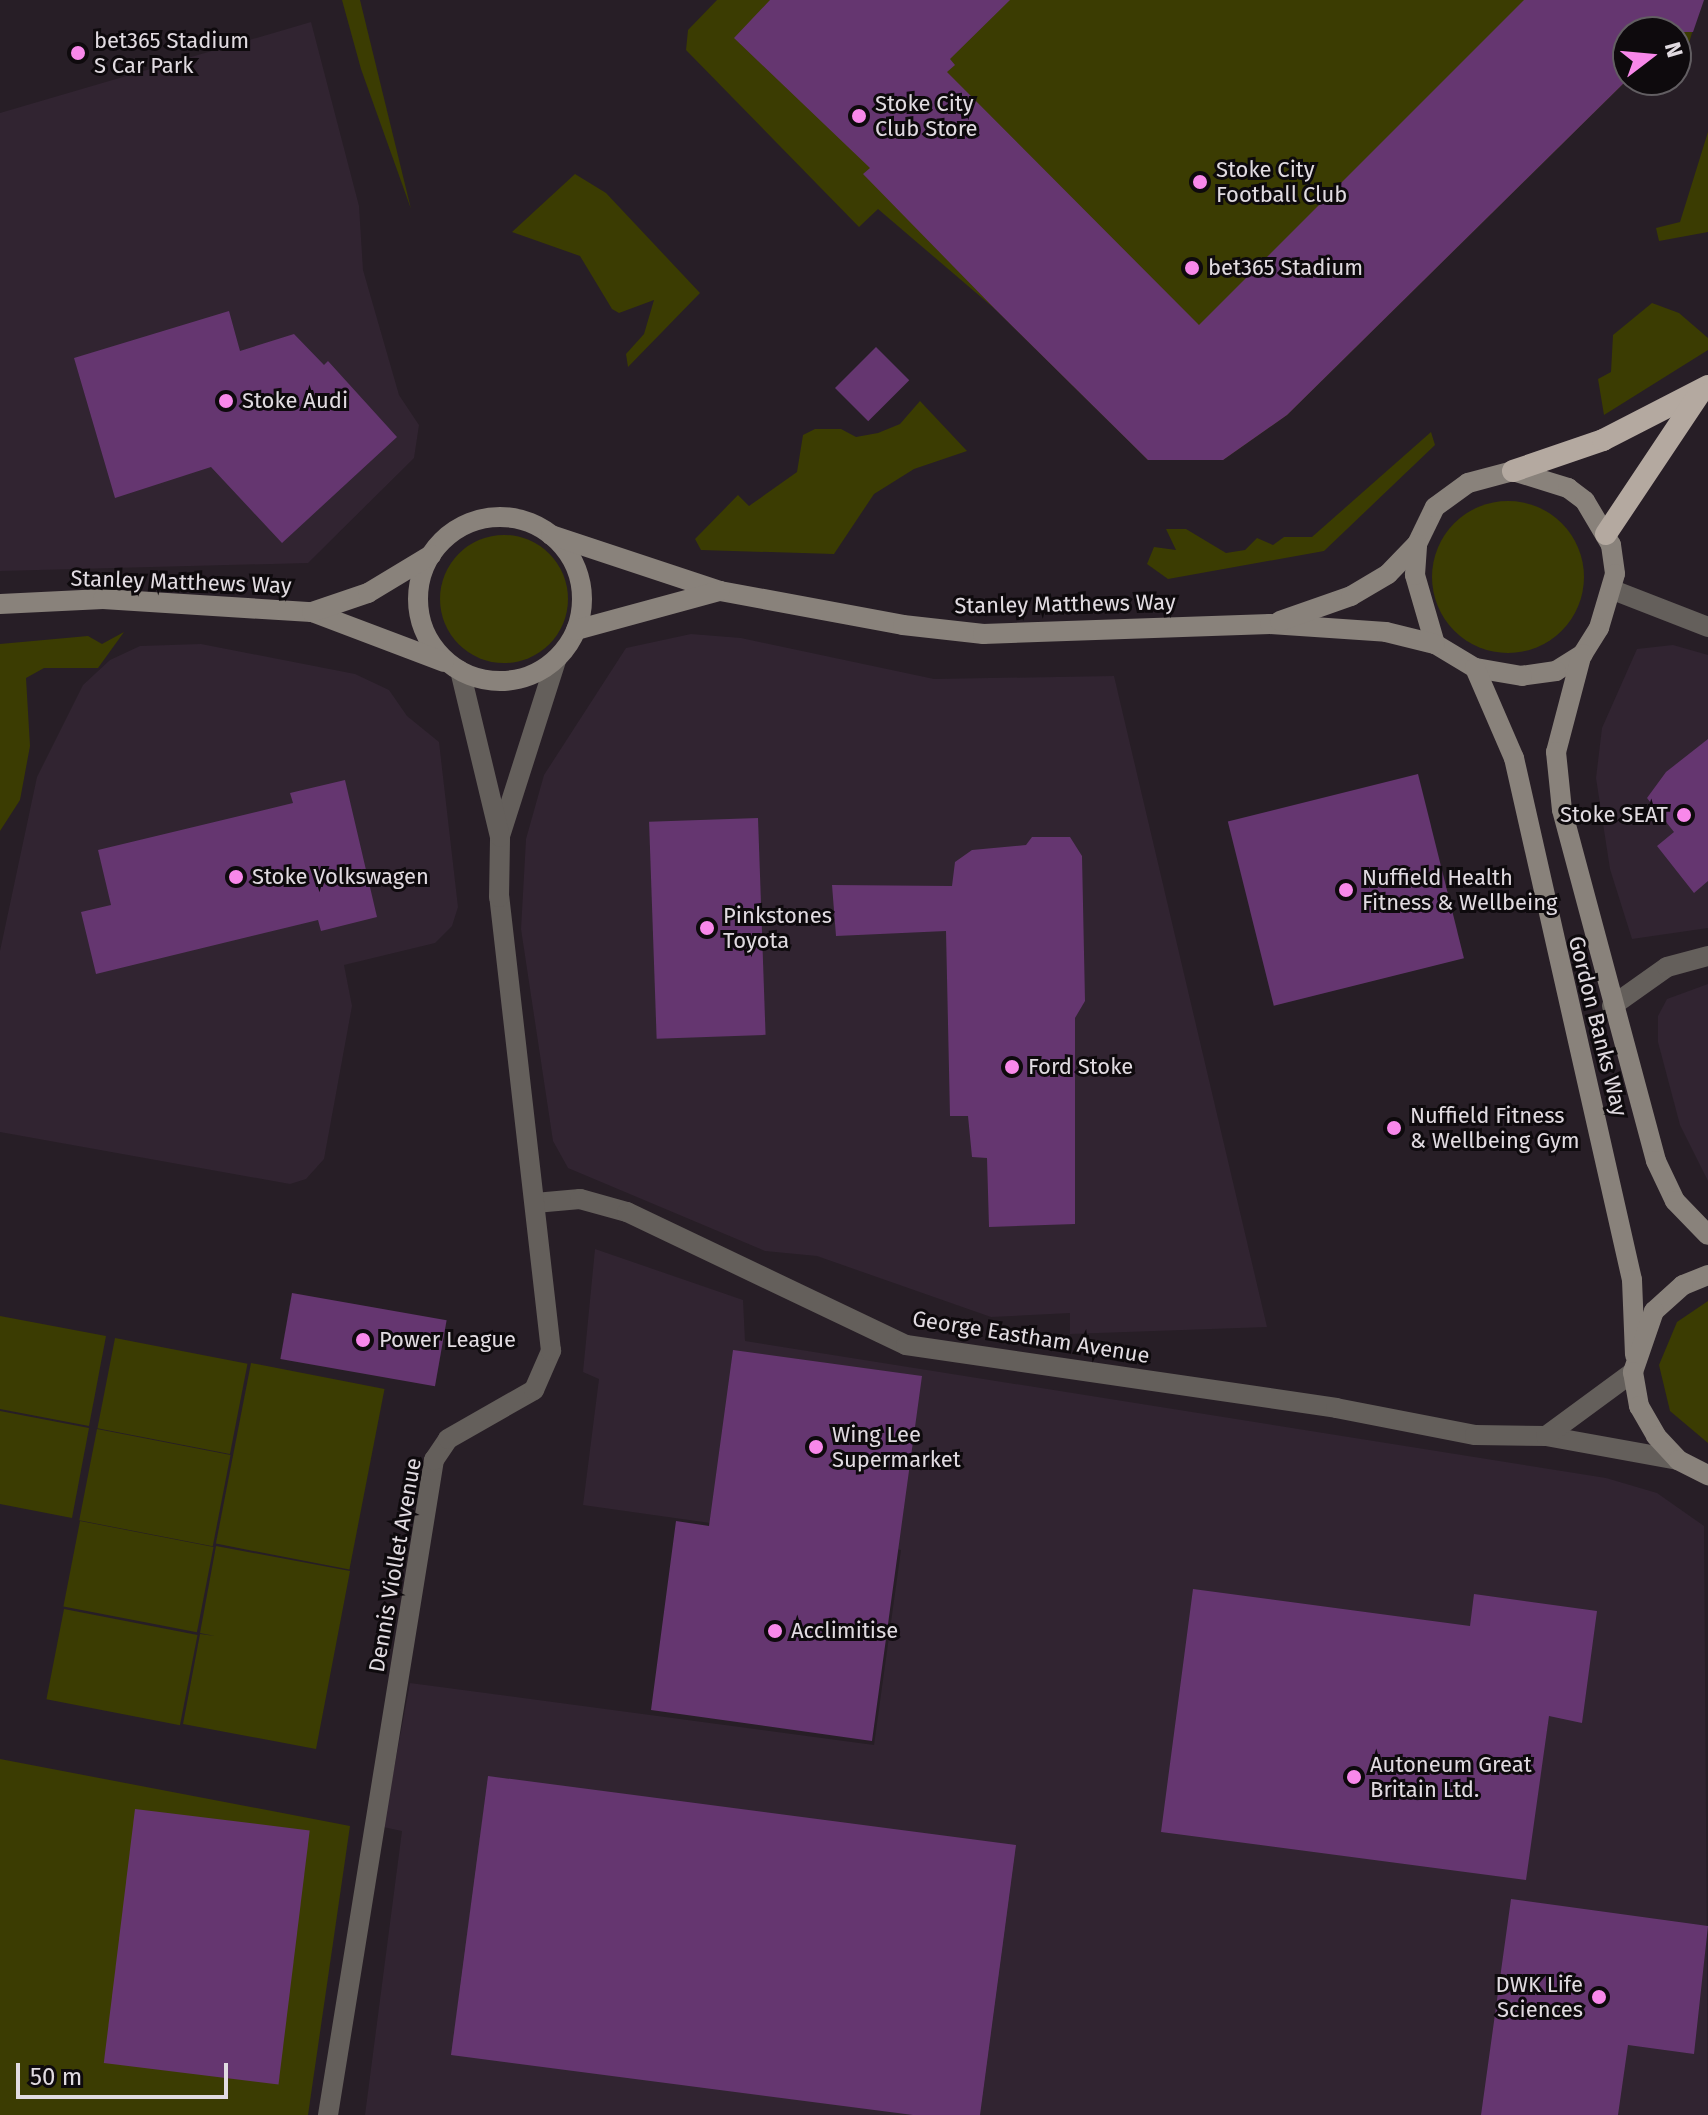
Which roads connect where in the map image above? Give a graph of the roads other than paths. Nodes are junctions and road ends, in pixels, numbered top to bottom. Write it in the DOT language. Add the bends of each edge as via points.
graph roads {
  1 [pos="1704,390"];
  2 [pos="1513,471"];
  3 [pos="1606,534"];
  4 [pos="551,535"];
  5 [pos="1417,544"];
  6 [pos="431,555"];
  7 [pos="1613,590"];
  8 [pos="720,591"];
  9 [pos="0,604"];
  10 [pos="312,612"];
  11 [pos="1270,624"];
  12 [pos="1708,627"];
  13 [pos="576,630"];
  14 [pos="1435,644"];
  15 [pos="1583,654"];
  16 [pos="556,660"];
  17 [pos="456,668"];
  18 [pos="1475,668"];
  19 [pos="500,837"];
  20 [pos="1708,956"];
  21 [pos="1612,1006"];
  22 [pos="535,1203"];
  23 [pos="1708,1235"];
  24 [pos="1708,1275"];
  25 [pos="1634,1363"];
  26 [pos="1546,1436"];
  27 [pos="1678,1460"];
  28 [pos="1707,1476"];
  29 [pos="328,2115"];
  1 -- 2 [label="highway" via="1603,440"];
  1 -- 3 [label="highway"];
  2 -- 3 [label="main road" via="1568,488 1598,517"];
  2 -- 5 [label="main road" via="1449,494"];
  3 -- 7 [label="main road"];
  4 -- 6 [label="main road" via="506,517 485,519 445,538"];
  4 -- 8 [label="main road, Stanley Matthews Way"];
  4 -- 13 [label="main road" via="579,575 582,604"];
  5 -- 11 [label="main road, Stanley Matthews Way" via="1388,574 1351,596"];
  5 -- 14 [label="main road" via="1416,596"];
  6 -- 10 [label="main road, Stanley Matthews Way" via="368,593"];
  6 -- 17 [label="main road" via="419,593 420,617 436,651"];
  7 -- 12 [label="street"];
  7 -- 15 [label="main road"];
  8 -- 11 [label="main road, Stanley Matthews Way" via="826,614 983,634"];
  8 -- 13 [label="main road, Stanley Matthews Way"];
  9 -- 10 [label="main road, Stanley Matthews Way" via="103,599"];
  10 -- 17 [label="main road, Stanley Matthews Way"];
  11 -- 14 [label="main road, Stanley Matthews Way" via="1386,632"];
  13 -- 16 [label="main road"];
  14 -- 18 [label="main road"];
  15 -- 18 [label="main road" via="1570,666 1531,675"];
  15 -- 21 [label="main road, Gordon Banks Way" via="1556,752 1562,810"];
  16 -- 17 [label="main road" via="520,679 484,680"];
  16 -- 19 [label="street, Dennis Viollet Avenue"];
  17 -- 19 [label="street, Dennis Viollet Avenue"];
  18 -- 25 [label="main road, Gordon Banks Way" via="1514,758 1632,1280"];
  19 -- 22 [label="street, Dennis Viollet Avenue" via="499,897"];
  20 -- 21 [label="street" via="1667,967"];
  21 -- 23 [label="main road, Gordon Banks Way" via="1656,1161 1675,1201"];
  22 -- 26 [label="street, George Eastham Avenue" via="580,1199 627,1212 906,1345 1336,1408 1475,1435"];
  22 -- 29 [label="street, Dennis Viollet Avenue" via="551,1351 534,1390 448,1439 434,1460"];
  24 -- 25 [label="main road" via="1683,1285 1654,1311"];
  25 -- 26 [label="street"];
  25 -- 27 [label="main road, Gordon Banks Way" via="1639,1406"];
  26 -- 27 [label="street, George Eastham Avenue"];
  27 -- 28 [label="main road"];
}
